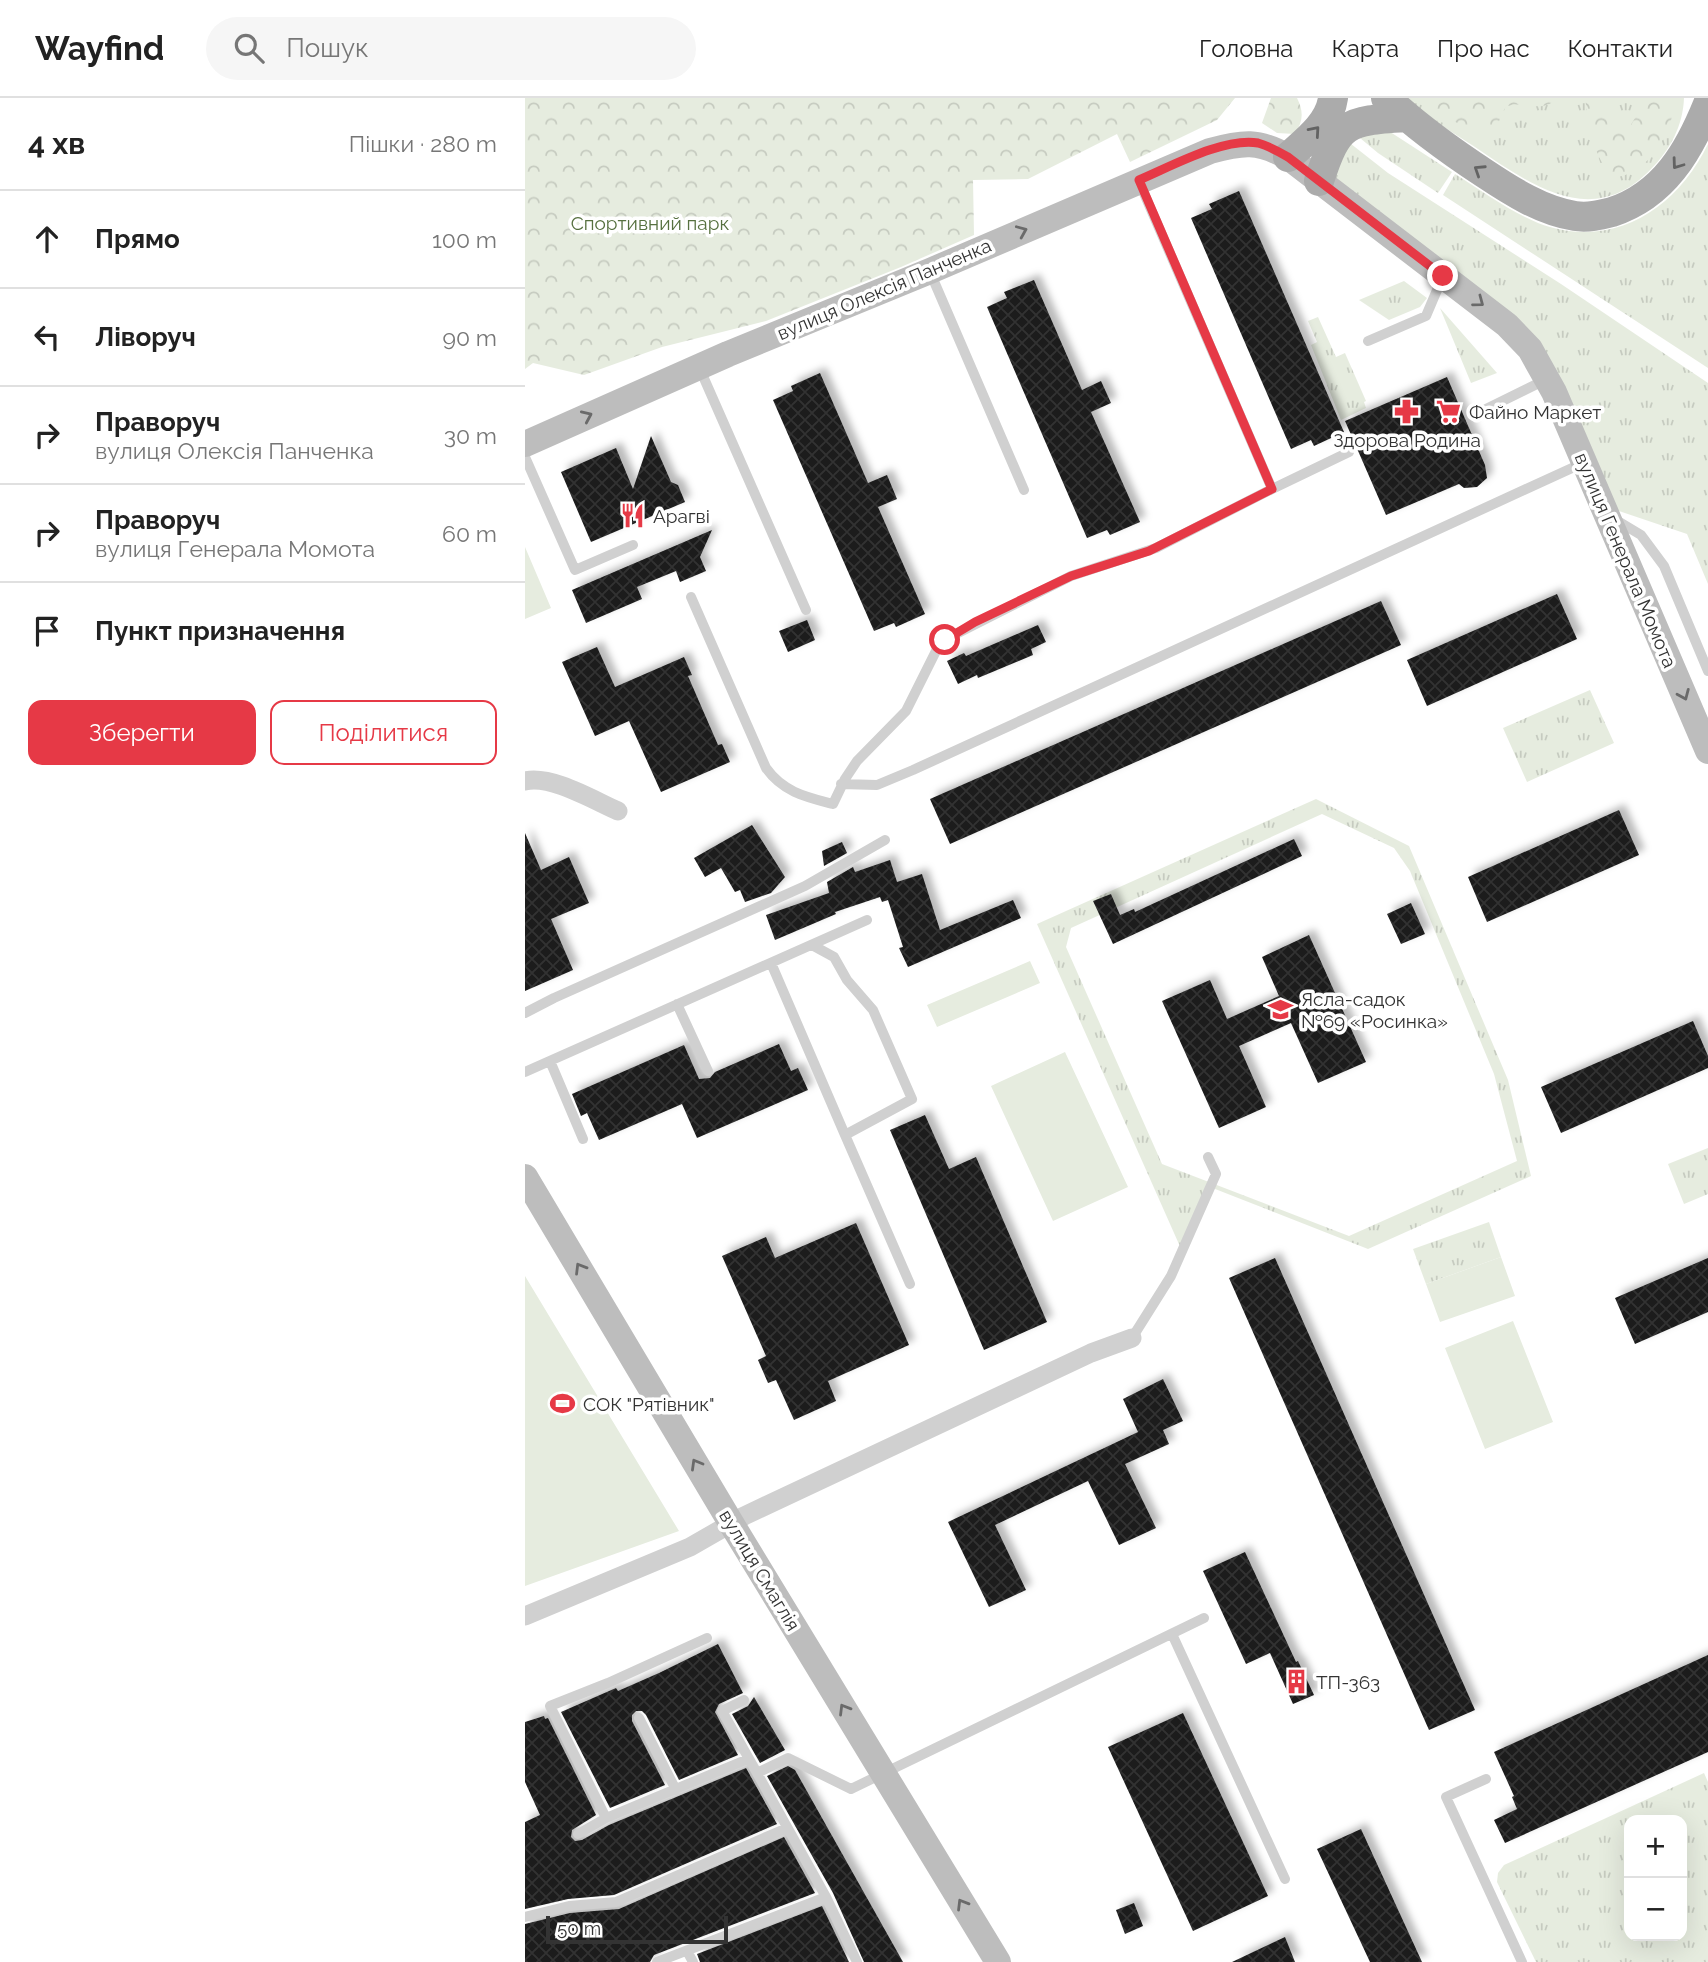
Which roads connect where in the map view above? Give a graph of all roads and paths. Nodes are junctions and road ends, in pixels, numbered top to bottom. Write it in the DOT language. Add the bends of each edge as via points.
graph roads {
  1 [pos="1333,98"];
  2 [pos="1708,104"];
  3 [pos="1396,108"];
  4 [pos="1246,143"];
  5 [pos="1288,157"];
  6 [pos="1139,180"];
  7 [pos="1319,181"];
  8 [pos="930,271"];
  9 [pos="1443,276"];
  10 [pos="1368,341"];
  11 [pos="699,367"];
  12 [pos="1547,378"];
  13 [pos="1478,413"];
  14 [pos="525,444"];
  15 [pos="1349,452"];
  16 [pos="525,457"];
  17 [pos="1584,462"];
  18 [pos="1272,489"];
  19 [pos="1024,490"];
  20 [pos="1606,513"];
  21 [pos="633,545"];
  22 [pos="691,597"];
  23 [pos="806,610"];
  24 [pos="1708,671"];
  25 [pos="1708,751"];
  26 [pos="525,781"];
  27 [pos="841,784"];
  28 [pos="618,811"];
  29 [pos="885,840"];
  30 [pos="867,920"];
  31 [pos="812,945"];
  32 [pos="771,963"];
  33 [pos="677,1004"];
  34 [pos="525,1013"];
  35 [pos="549,1061"];
  36 [pos="708,1071"];
  37 [pos="525,1072"];
  38 [pos="845,1135"];
  39 [pos="583,1139"];
  40 [pos="1209,1157"];
  41 [pos="525,1177"];
  42 [pos="910,1284"];
  43 [pos="1132,1338"];
  44 [pos="731,1523"];
  45 [pos="525,1616"];
  46 [pos="1204,1618"];
  47 [pos="1172,1634"];
  48 [pos="707,1637"];
  49 [pos="744,1700"];
  50 [pos="639,1718"];
  51 [pos="748,1759"];
  52 [pos="757,1773"];
  53 [pos="884,1773"];
  54 [pos="1486,1779"];
  55 [pos="677,1790"];
  56 [pos="606,1818"];
  57 [pos="787,1828"];
  58 [pos="579,1834"];
  59 [pos="1285,1879"];
  60 [pos="825,1896"];
  61 [pos="525,1917"];
  62 [pos="687,1951"];
  63 [pos="657,1962"];
  64 [pos="693,1962"];
  65 [pos="857,1962"];
  66 [pos="998,1962"];
  67 [pos="1522,1962"];
  5 -- 1 [label="main road, one-way" via="1320,127"];
  2 -- 3 [label="main road, one-way" via="1688,147 1659,185 1631,204 1588,217 1556,212 1511,190"];
  3 -- 7 [label="main road" via="1352,124 1334,141"];
  4 -- 5 [label="street, вулиця Генерала Момота"];
  4 -- 6 [label="street, вулиця Олексія Панченка" via="1210,151"];
  5 -- 7 [label="street, вулиця Генерала Момота"];
  8 -- 6 [label="street, вулиця Олексія Панченка, one-way"];
  6 -- 18 [label="lane"];
  7 -- 9 [label="street, вулиця Генерала Момота"];
  8 -- 11 [label="street, вулиця Олексія Панченка"];
  8 -- 19 [label="lane"];
  9 -- 10 [label="lane" via="1426,316"];
  9 -- 12 [label="street, вулиця Генерала Момота, one-way" via="1518,335"];
  14 -- 11 [label="street, вулиця Олексія Панченка, one-way"];
  11 -- 23 [label="lane"];
  12 -- 13 [label="lane"];
  12 -- 17 [label="street, вулиця Генерала Момота"];
  15 -- 18 [label="lane"];
  16 -- 21 [label="lane" via="575,570"];
  17 -- 20 [label="street, вулиця Генерала Момота"];
  17 -- 27 [label="lane" via="913,770 877,785"];
  18 -- 27 [label="lane" via="1156,548 1071,576 950,636 936,651 906,711 863,754"];
  20 -- 24 [label="lane" via="1641,536 1664,566"];
  20 -- 25 [label="street, вулиця Генерала Момота, one-way"];
  22 -- 27 [label="lane" via="770,773 791,791 833,804"];
  26 -- 28 [label="street" via="558,785"];
  29 -- 34 [label="lane" via="804,886"];
  30 -- 31 [label="lane"];
  31 -- 32 [label="lane"];
  31 -- 38 [label="lane" via="834,957 873,1010 912,1099"];
  32 -- 33 [label="lane"];
  32 -- 38 [label="lane"];
  33 -- 35 [label="lane"];
  33 -- 36 [label="lane"];
  35 -- 37 [label="lane"];
  35 -- 39 [label="lane"];
  38 -- 42 [label="lane"];
  40 -- 43 [label="lane" via="1216,1174 1171,1276"];
  44 -- 41 [label="street, вулиця Смаглія, one-way"];
  43 -- 44 [label="street" via="1091,1353"];
  44 -- 45 [label="street" via="689,1546"];
  53 -- 44 [label="street, вулиця Смаглія, one-way"];
  46 -- 47 [label="lane"];
  47 -- 53 [label="lane"];
  47 -- 59 [label="lane"];
  48 -- 56 [label="lane" via="550,1706"];
  49 -- 51 [label="lane" via="722,1712"];
  50 -- 55 [label="lane"];
  51 -- 52 [label="lane"];
  51 -- 55 [label="lane"];
  52 -- 53 [label="lane" via="788,1758 851,1789"];
  52 -- 57 [label="lane"];
  66 -- 53 [label="street, вулиця Смаглія, one-way"];
  54 -- 67 [label="lane" via="1446,1797"];
  55 -- 56 [label="lane"];
  56 -- 58 [label="lane"];
  57 -- 60 [label="lane"];
  57 -- 61 [label="lane" via="616,1902 569,1906"];
  60 -- 62 [label="lane"];
  60 -- 65 [label="lane"];
  62 -- 63 [label="lane"];
  62 -- 64 [label="lane"];
}
